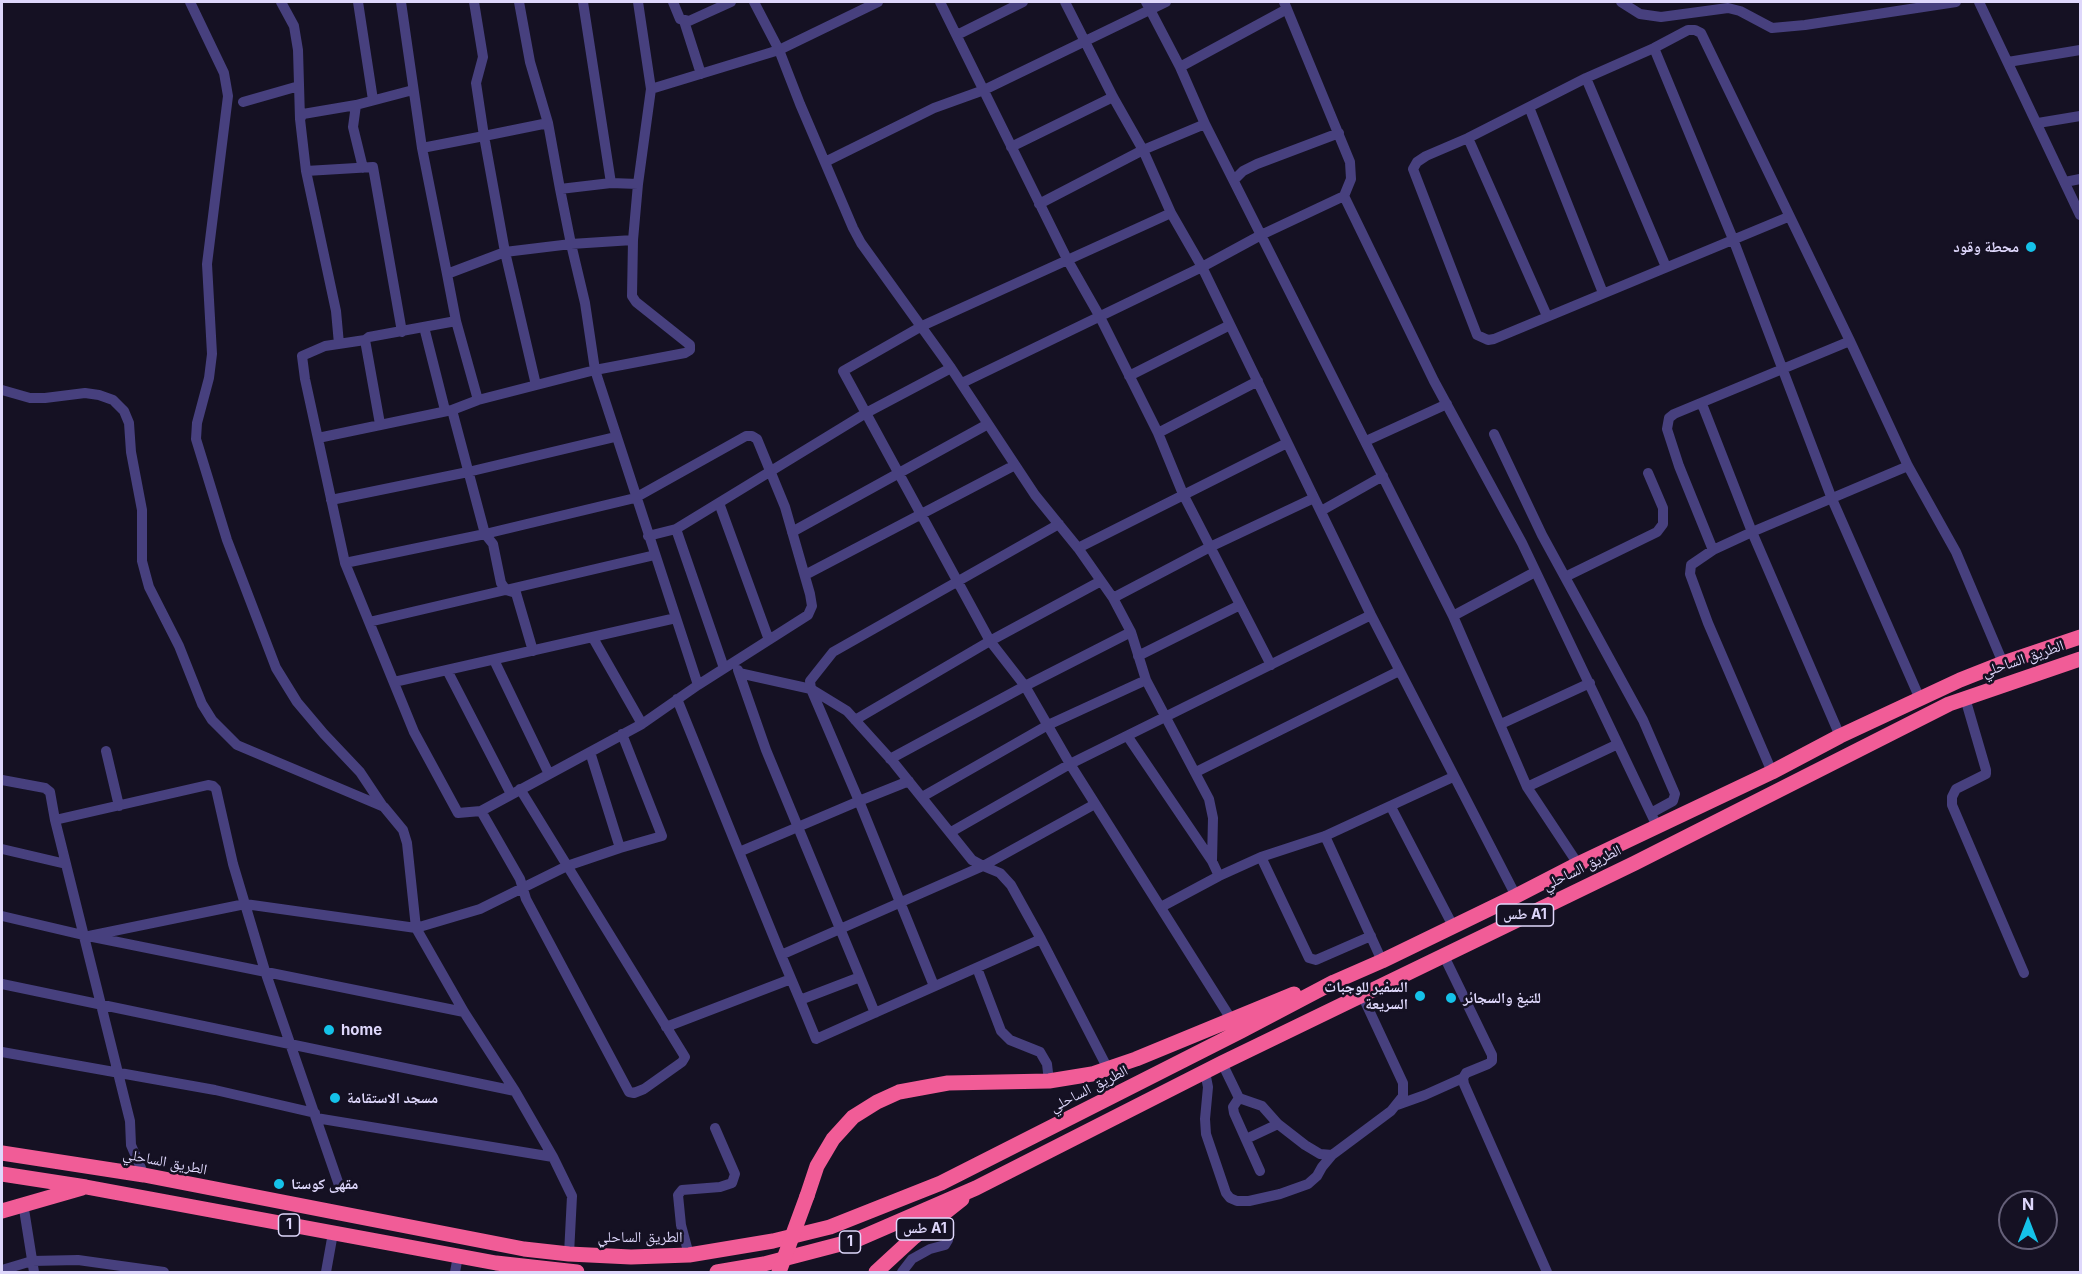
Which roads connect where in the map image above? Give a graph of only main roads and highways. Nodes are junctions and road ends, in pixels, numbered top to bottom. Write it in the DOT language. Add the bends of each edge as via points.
graph roads {
  1 [pos="2080,638"];
  2 [pos="2080,659"];
  3 [pos="1334,982"];
  4 [pos="2,1153"];
  5 [pos="2,1174"];
  6 [pos="86,1187"];
  7 [pos="976,1188"];
  8 [pos="2,1210"];
  9 [pos="496,1263"];
  10 [pos="528,1272"];
  11 [pos="578,1272"];
  12 [pos="717,1272"];
  13 [pos="779,1272"];
  14 [pos="876,1272"];
  1 -- 3 [label="highway, الطريق الساحلي / طس A1" via="2003,663 1840,736 1772,772 1654,819 1516,896"];
  2 -- 7 [label="highway, الطريق الساحلي / طس A1" via="1965,698"];
  3 -- 4 [label="highway, الطريق الساحلي / 1" via="990,1159 887,1206 830,1227 689,1255 631,1257 524,1249 144,1175"];
  3 -- 13 [label="highway, bridge" via="1290,995 1092,1074 1049,1081 948,1083 899,1092 877,1102 853,1117 833,1139 817,1166"];
  5 -- 6 [label="highway, 1"];
  6 -- 8 [label="highway"];
  6 -- 9 [label="highway, 1"];
  7 -- 12 [label="highway, الطريق الساحلي / 1" via="856,1240"];
  7 -- 14 [label="highway, الطريق الساحلي / طس A1"];
  9 -- 10 [label="highway"];
  9 -- 11 [label="highway, 1"];
}
